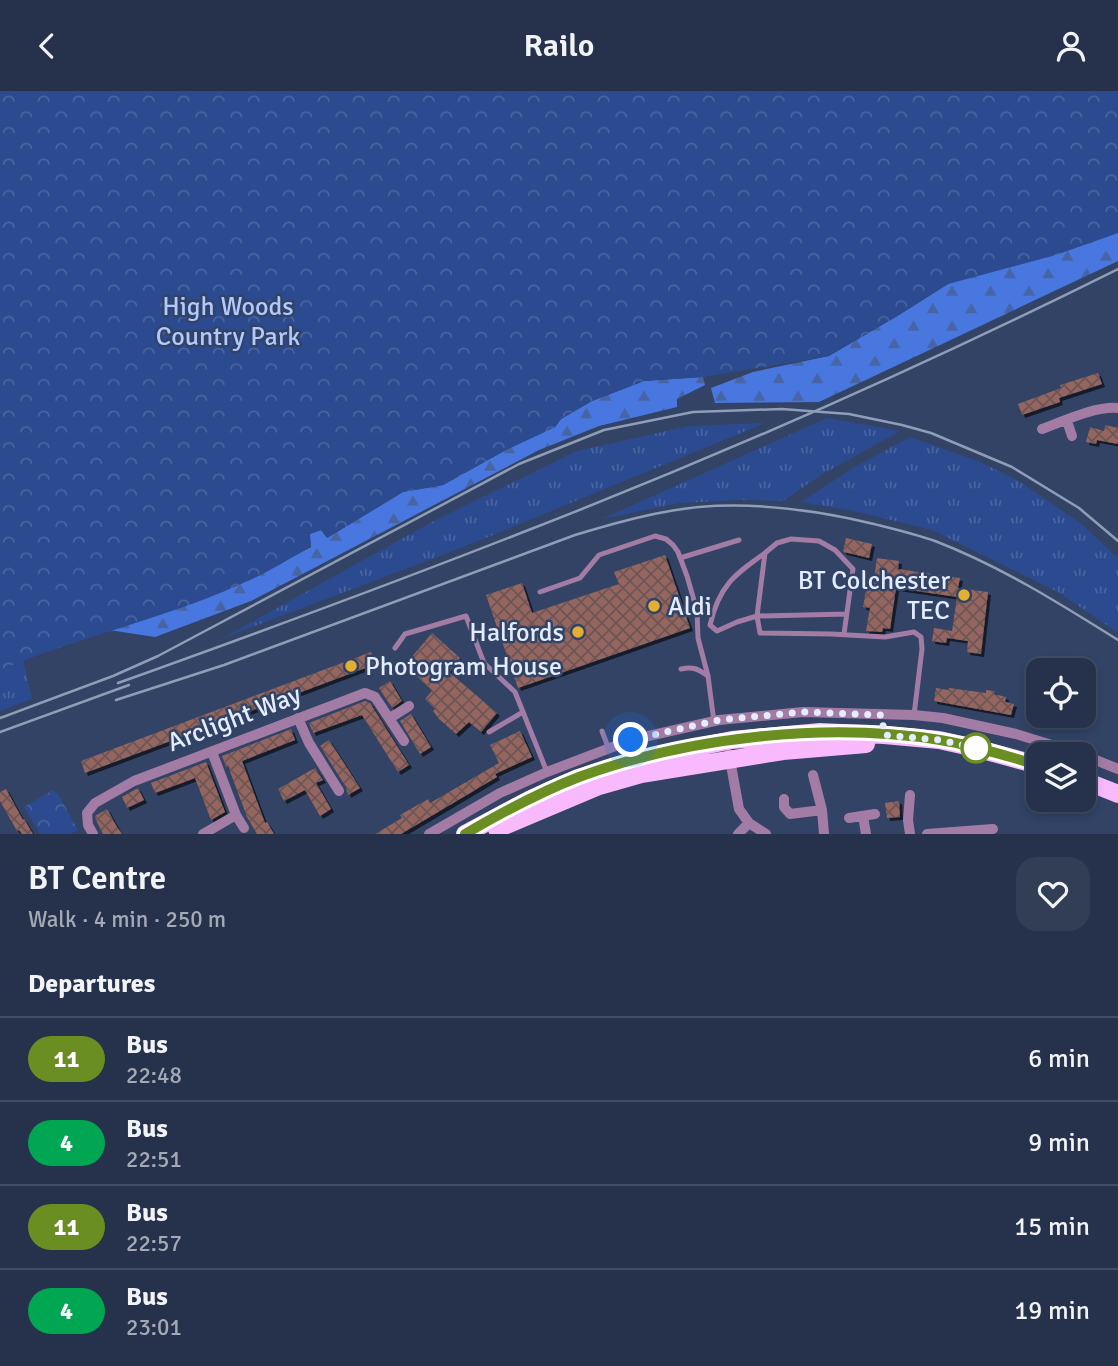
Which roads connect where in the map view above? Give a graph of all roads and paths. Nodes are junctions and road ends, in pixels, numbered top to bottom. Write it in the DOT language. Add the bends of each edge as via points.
graph roads {
  1 [pos="1118,408"];
  2 [pos="1067,421"];
  3 [pos="1042,429"];
  4 [pos="1072,436"];
  5 [pos="738,540"];
  6 [pos="765,552"];
  7 [pos="680,558"];
  8 [pos="540,592"];
  9 [pos="847,614"];
  10 [pos="757,616"];
  11 [pos="844,634"];
  12 [pos="395,648"];
  13 [pos="681,669"];
  14 [pos="708,676"];
  15 [pos="409,706"];
  16 [pos="523,712"];
  17 [pos="882,715"];
  18 [pos="914,715"];
  19 [pos="298,718"];
  20 [pos="943,718"];
  21 [pos="390,719"];
  22 [pos="714,722"];
  23 [pos="602,731"];
  24 [pos="489,732"];
  25 [pos="884,735"];
  26 [pos="939,740"];
  27 [pos="404,741"];
  28 [pos="1041,742"];
  29 [pos="609,749"];
  30 [pos="728,750"];
  31 [pos="212,752"];
  32 [pos="1096,760"];
  33 [pos="1026,762"];
  34 [pos="1118,769"];
  35 [pos="813,775"];
  36 [pos="1096,785"];
  37 [pos="553,787"];
  38 [pos="339,791"];
  39 [pos="1118,794"];
  40 [pos="910,795"];
  41 [pos="784,799"];
  42 [pos="822,810"];
  43 [pos="875,814"];
  44 [pos="236,815"];
  45 [pos="863,816"];
  46 [pos="849,818"];
  47 [pos="749,823"];
  48 [pos="244,828"];
  49 [pos="993,829"];
  50 [pos="93,834"];
  51 [pos="202,834"];
  52 [pos="429,834"];
  53 [pos="465,834"];
  54 [pos="485,834"];
  55 [pos="738,834"];
  56 [pos="766,834"];
  57 [pos="824,834"];
  58 [pos="866,834"];
  59 [pos="910,834"];
  60 [pos="926,834"];
  1 -- 2 [label="street" via="1098,409"];
  2 -- 3 [label="street"];
  2 -- 4 [label="street"];
  5 -- 7 [label="lane"];
  6 -- 9 [label="lane" via="791,539 819,541 835,550 853,569"];
  6 -- 10 [label="lane"];
  6 -- 10 [label="lane" via="723,589 710,625 717,631"];
  7 -- 8 [label="lane" via="673,545 655,536 599,555 580,578"];
  7 -- 14 [label="lane" via="697,611 698,638"];
  9 -- 10 [label="lane"];
  9 -- 11 [label="lane"];
  10 -- 11 [label="lane" via="760,633"];
  11 -- 18 [label="lane" via="885,637 914,632 921,637"];
  12 -- 16 [label="lane" via="405,634 466,616 484,663 516,692"];
  13 -- 14 [label="lane" via="697,668"];
  14 -- 22 [label="lane"];
  15 -- 21 [label="street"];
  16 -- 24 [label="lane"];
  16 -- 37 [label="lane"];
  17 -- 18 [label="street"];
  17 -- 22 [label="street" via="803,712"];
  17 -- 25 [label="street"];
  18 -- 20 [label="street"];
  19 -- 21 [label="street, Arclight Way" via="365,693 375,697"];
  19 -- 31 [label="street, Arclight Way"];
  19 -- 38 [label="street" via="328,784"];
  20 -- 26 [label="street"];
  20 -- 28 [label="street"];
  21 -- 27 [label="street, Arclight Way"];
  22 -- 29 [label="street"];
  23 -- 29 [label="lane"];
  25 -- 26 [label="main road"];
  25 -- 30 [label="main road" via="820,732"];
  26 -- 30 [label="main road" via="783,751"];
  26 -- 33 [label="main road"];
  29 -- 37 [label="street"];
  30 -- 37 [label="main road" via="599,786"];
  30 -- 47 [label="street" via="739,809"];
  31 -- 44 [label="street"];
  31 -- 50 [label="street, Arclight Way" via="134,781 95,803 87,813"];
  32 -- 34 [label="street"];
  35 -- 42 [label="street"];
  36 -- 39 [label="main road"];
  37 -- 52 [label="street" via="500,793"];
  37 -- 53 [label="main road"];
  37 -- 54 [label="main road"];
  40 -- 59 [label="street"];
  41 -- 42 [label="street" via="790,814"];
  42 -- 57 [label="street"];
  43 -- 45 [label="street"];
  44 -- 48 [label="street"];
  44 -- 51 [label="street"];
  45 -- 46 [label="street"];
  45 -- 58 [label="street"];
  47 -- 55 [label="street"];
  47 -- 56 [label="street"];
  49 -- 60 [label="street"];
}
